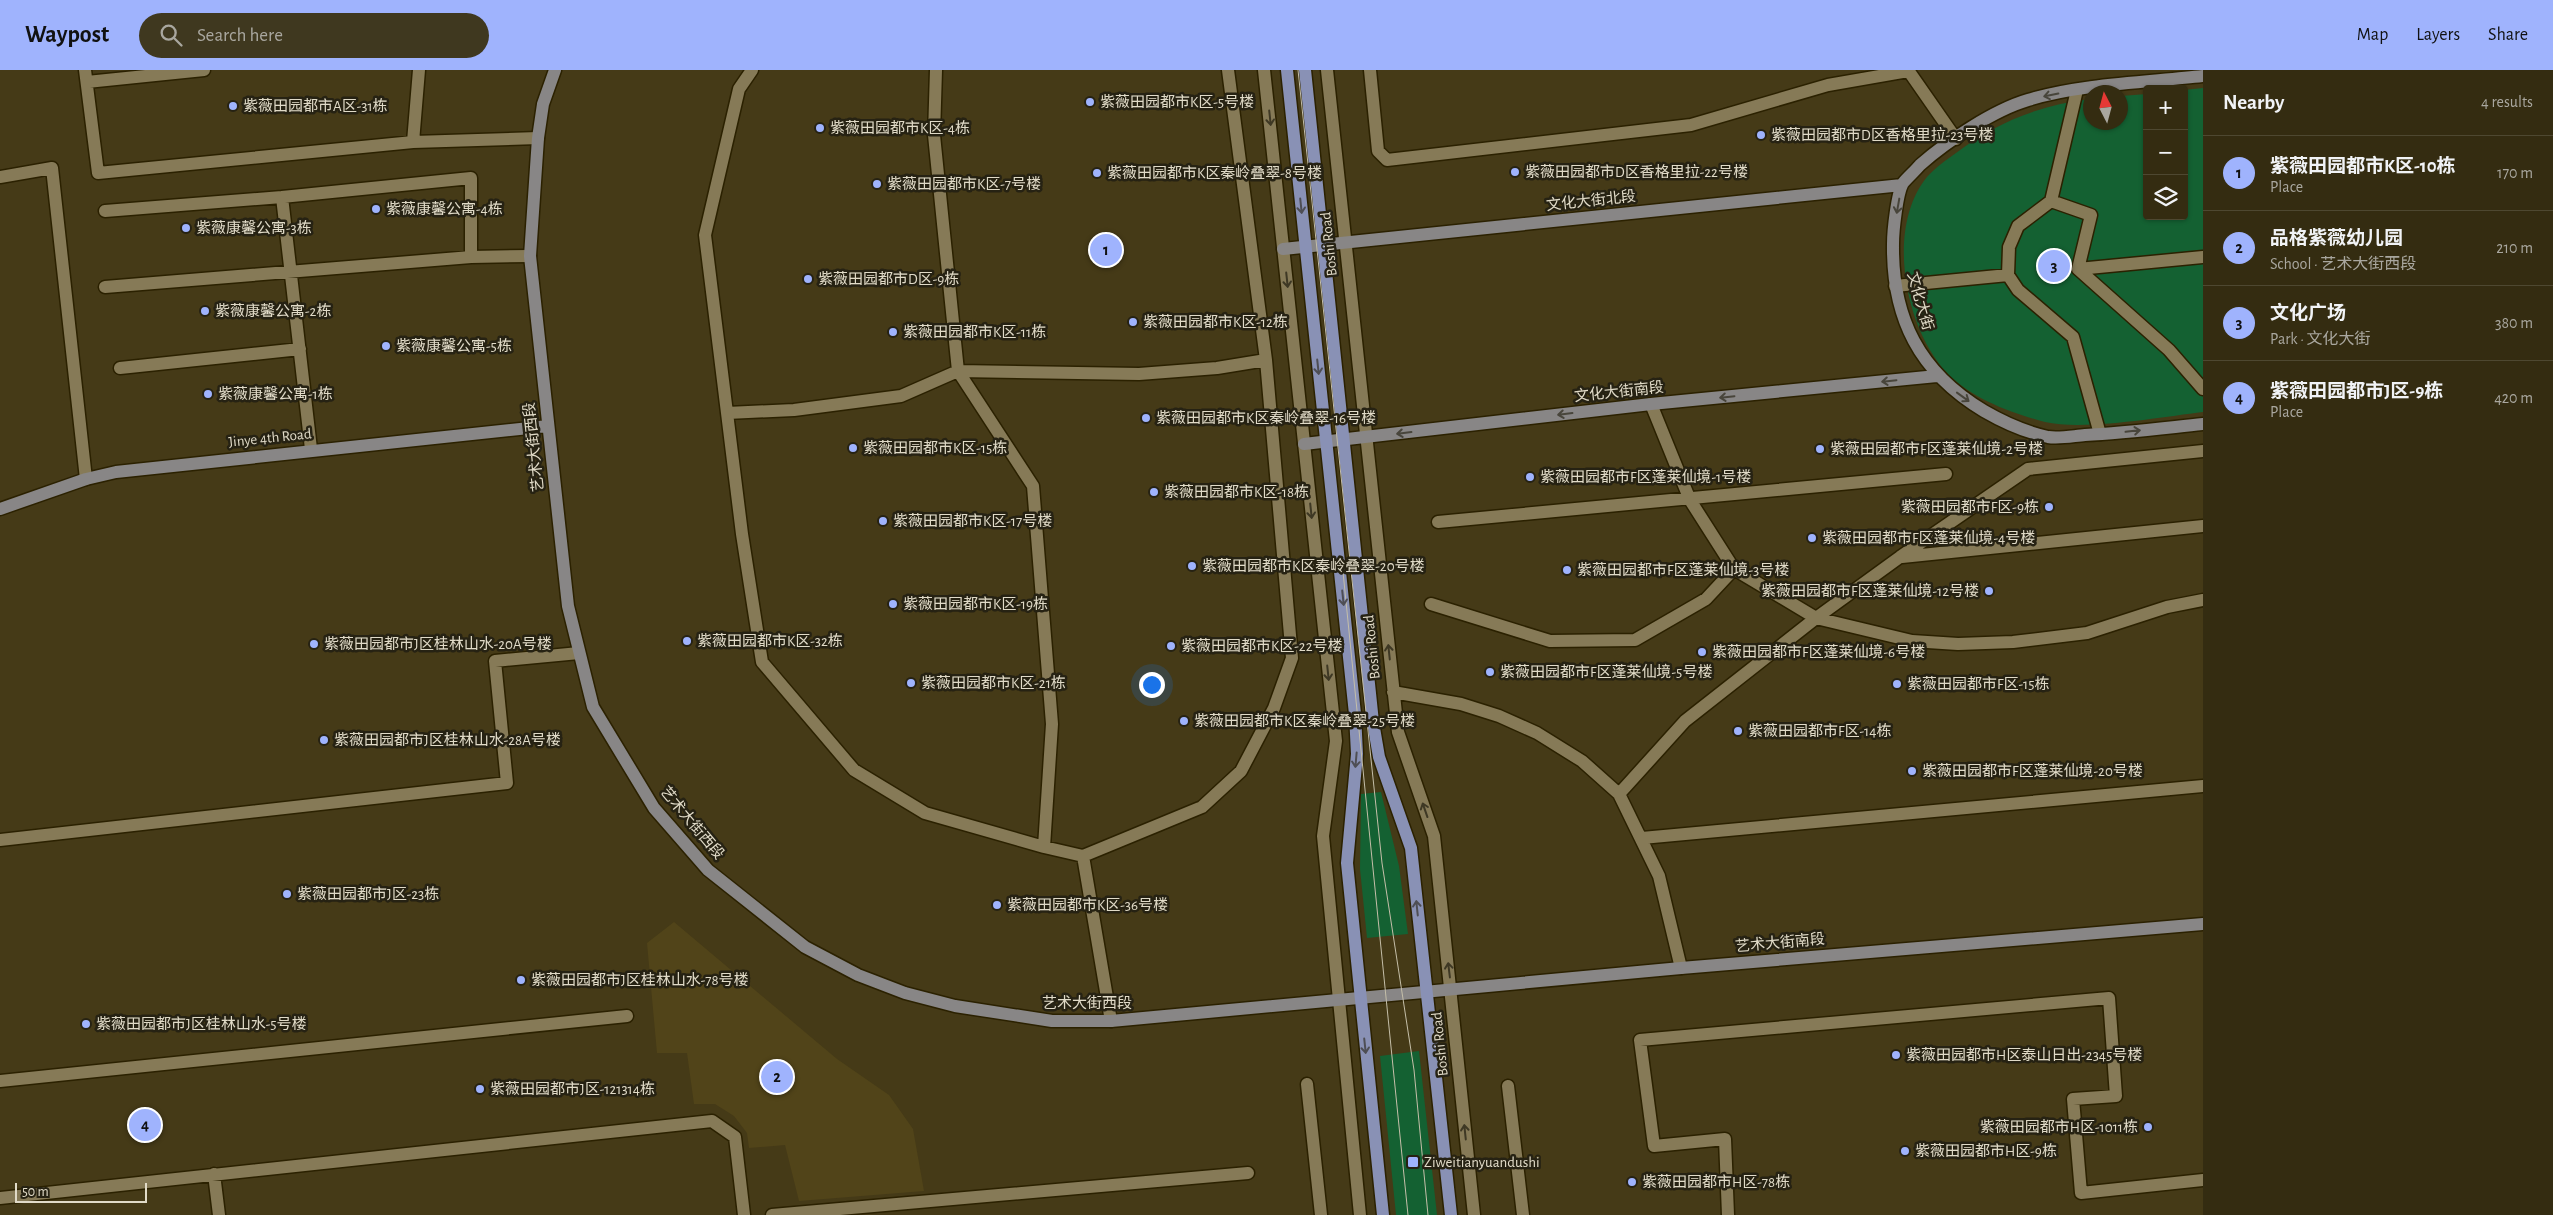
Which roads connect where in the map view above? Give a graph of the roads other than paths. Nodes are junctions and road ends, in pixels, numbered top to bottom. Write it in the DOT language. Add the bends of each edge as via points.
graph roads {
  1 [pos="204,70"];
  2 [pos="419,70"];
  3 [pos="554,70"];
  4 [pos="752,70"];
  5 [pos="936,70"];
  6 [pos="1228,70"];
  7 [pos="1264,70"];
  8 [pos="1286,70"];
  9 [pos="1305,70"];
  10 [pos="1327,70"];
  11 [pos="1370,70"];
  12 [pos="1908,70"];
  13 [pos="86,76"];
  14 [pos="2203,76"];
  15 [pos="2077,90"];
  16 [pos="538,138"];
  17 [pos="1956,139"];
  18 [pos="413,142"];
  19 [pos="0,177"];
  20 [pos="1902,185"];
  21 [pos="282,197"];
  22 [pos="2050,201"];
  23 [pos="105,211"];
  24 [pos="1345,243"];
  25 [pos="1323,245"];
  26 [pos="1305,247"];
  27 [pos="1284,249"];
  28 [pos="530,256"];
  29 [pos="471,257"];
  30 [pos="2203,257"];
  31 [pos="2078,269"];
  32 [pos="292,272"];
  33 [pos="2008,275"];
  34 [pos="1895,286"];
  35 [pos="105,287"];
  36 [pos="300,349"];
  37 [pos="1266,360"];
  38 [pos="120,368"];
  39 [pos="958,371"];
  40 [pos="1937,376"];
  41 [pos="2203,389"];
  42 [pos="1651,404"];
  43 [pos="727,412"];
  44 [pos="2203,424"];
  45 [pos="548,426"];
  46 [pos="2100,434"];
  47 [pos="1365,437"];
  48 [pos="1344,440"];
  49 [pos="1326,442"];
  50 [pos="1304,444"];
  51 [pos="311,450"];
  52 [pos="2203,451"];
  53 [pos="1946,474"];
  54 [pos="86,479"];
  55 [pos="1690,500"];
  56 [pos="0,509"];
  57 [pos="1438,522"];
  58 [pos="2203,526"];
  59 [pos="1900,557"];
  60 [pos="1734,569"];
  61 [pos="2203,600"];
  62 [pos="1432,604"];
  63 [pos="1816,618"];
  64 [pos="578,653"];
  65 [pos="1393,692"];
  66 [pos="2203,786"];
  67 [pos="1619,794"];
  68 [pos="1642,838"];
  69 [pos="0,840"];
  70 [pos="1044,847"];
  71 [pos="1083,856"];
  72 [pos="2203,924"];
  73 [pos="1681,968"];
  74 [pos="1451,989"];
  75 [pos="1427,991"];
  76 [pos="1360,998"];
  77 [pos="1337,1000"];
  78 [pos="627,1016"];
  79 [pos="1111,1021"];
  80 [pos="0,1082"];
  81 [pos="1307,1084"];
  82 [pos="1508,1086"];
  83 [pos="1248,1173"];
  84 [pos="214,1174"];
  85 [pos="2203,1180"];
  86 [pos="0,1198"];
  87 [pos="219,1215"];
  88 [pos="744,1215"];
  89 [pos="772,1215"];
  90 [pos="1321,1215"];
  91 [pos="1360,1215"];
  92 [pos="1383,1215"];
  93 [pos="1450,1215"];
  94 [pos="1474,1215"];
  95 [pos="1523,1215"];
  96 [pos="1728,1215"];
  1 -- 13 [label="street"];
  2 -- 18 [label="street"];
  3 -- 16 [label="street, 艺术大街西段" via="543,104"];
  4 -- 43 [label="street" via="739,90 705,235"];
  5 -- 39 [label="street" via="934,135"];
  6 -- 37 [label="street"];
  7 -- 27 [label="street, one-way"];
  8 -- 26 [label="main road, Boshi Road, one-way"];
  9 -- 25 [label="main road, Boshi Road"];
  10 -- 24 [label="street, Boshi Road"];
  11 -- 12 [label="street" via="1378,151 1387,160 1691,125 1828,85"];
  12 -- 17 [label="street"];
  13 -- 18 [label="street" via="98,173"];
  14 -- 15 [label="street"];
  15 -- 17 [label="street, one-way" via="2029,100 2004,110"];
  15 -- 22 [label="street"];
  16 -- 18 [label="street"];
  16 -- 28 [label="street, 艺术大街西段"];
  17 -- 20 [label="street" via="1921,165"];
  19 -- 54 [label="street" via="52,168"];
  20 -- 24 [label="street, 文化大街北段"];
  20 -- 34 [label="street, 文化大街, one-way" via="1893,234"];
  21 -- 23 [label="street"];
  21 -- 29 [label="street" via="471,178"];
  21 -- 32 [label="street"];
  22 -- 31 [label="street" via="2091,216"];
  22 -- 33 [label="street" via="2018,226 2008,247"];
  24 -- 25 [label="street, 文化大街北段"];
  24 -- 47 [label="street, Boshi Road"];
  25 -- 26 [label="street, 文化大街北段"];
  25 -- 48 [label="main road, Boshi Road"];
  26 -- 27 [label="street, 文化大街北段"];
  26 -- 49 [label="main road, Boshi Road, one-way"];
  27 -- 50 [label="street, one-way"];
  28 -- 29 [label="street"];
  28 -- 45 [label="street, 艺术大街西段"];
  29 -- 32 [label="street"];
  30 -- 31 [label="street"];
  31 -- 41 [label="street" via="2170,350"];
  32 -- 35 [label="street"];
  32 -- 36 [label="street"];
  33 -- 34 [label="street"];
  33 -- 46 [label="street" via="2018,290 2073,337"];
  34 -- 40 [label="street, 文化大街" via="1922,357"];
  36 -- 38 [label="street"];
  36 -- 51 [label="street"];
  37 -- 39 [label="street" via="1217,368 1139,374"];
  37 -- 71 [label="street" via="1292,658 1274,708 1241,771 1202,807"];
  39 -- 43 [label="street" via="901,396 794,410"];
  39 -- 70 [label="street" via="1033,486 1052,724"];
  40 -- 42 [label="street, 文化大街南段, one-way"];
  40 -- 46 [label="street, 文化大街, one-way" via="1962,398 2003,422 2049,437"];
  42 -- 47 [label="street, 文化大街南段, one-way"];
  42 -- 55 [label="street"];
  43 -- 70 [label="street" via="762,662 854,770 925,813"];
  46 -- 44 [label="street, 文化大街, one-way"];
  45 -- 51 [label="street, Jinye 4th Road"];
  45 -- 64 [label="street, 艺术大街西段" via="568,606"];
  47 -- 48 [label="street, 文化大街南段"];
  65 -- 47 [label="street, Boshi Road, one-way"];
  48 -- 49 [label="street, 文化大街南段"];
  75 -- 48 [label="main road, Boshi Road, one-way" via="1411,848 1380,757 1372,722"];
  49 -- 50 [label="street, 文化大街南段"];
  49 -- 76 [label="main road, Boshi Road, one-way" via="1355,714 1357,754 1347,863"];
  50 -- 77 [label="street, one-way" via="1336,741 1323,836"];
  51 -- 54 [label="street, Jinye 4th Road" via="116,472"];
  52 -- 59 [label="street" via="2028,469"];
  53 -- 55 [label="street"];
  54 -- 56 [label="street, Jinye 4th Road"];
  55 -- 57 [label="street"];
  55 -- 60 [label="street"];
  58 -- 59 [label="street"];
  59 -- 63 [label="street"];
  60 -- 62 [label="street" via="1706,599 1635,640 1550,641"];
  60 -- 63 [label="street"];
  61 -- 63 [label="street" via="2167,607 2087,633 2013,642 1958,644 1912,641"];
  63 -- 67 [label="street" via="1685,721"];
  64 -- 69 [label="street" via="495,661 507,783"];
  64 -- 79 [label="street, 艺术大街西段" via="593,707 654,808 708,870 805,947 866,978 905,993 955,1006 1052,1022"];
  65 -- 67 [label="street" via="1461,704 1537,733 1582,761"];
  74 -- 65 [label="street, Boshi Road, one-way" via="1434,836 1398,732"];
  66 -- 68 [label="street"];
  67 -- 68 [label="street"];
  68 -- 73 [label="street" via="1659,876"];
  70 -- 71 [label="street"];
  71 -- 79 [label="street"];
  72 -- 73 [label="street, 艺术大街南段"];
  73 -- 74 [label="street, 艺术大街南段"];
  74 -- 75 [label="street, 艺术大街南段"];
  94 -- 74 [label="street, Boshi Road, one-way"];
  75 -- 76 [label="street, 艺术大街南段"];
  75 -- 93 [label="main road, Boshi Road"];
  76 -- 77 [label="street, 艺术大街西段"];
  76 -- 92 [label="main road, Boshi Road, one-way"];
  77 -- 79 [label="street, 艺术大街西段"];
  77 -- 91 [label="street"];
  78 -- 80 [label="street"];
  81 -- 90 [label="street"];
  82 -- 95 [label="street"];
  83 -- 89 [label="street"];
  84 -- 86 [label="street"];
  84 -- 87 [label="street"];
  84 -- 88 [label="street" via="712,1122 735,1137"];
  85 -- 96 [label="street" via="2080,1193 2073,1099 2116,1096 2109,998 1640,1040 1654,1146 1725,1139"];
}
